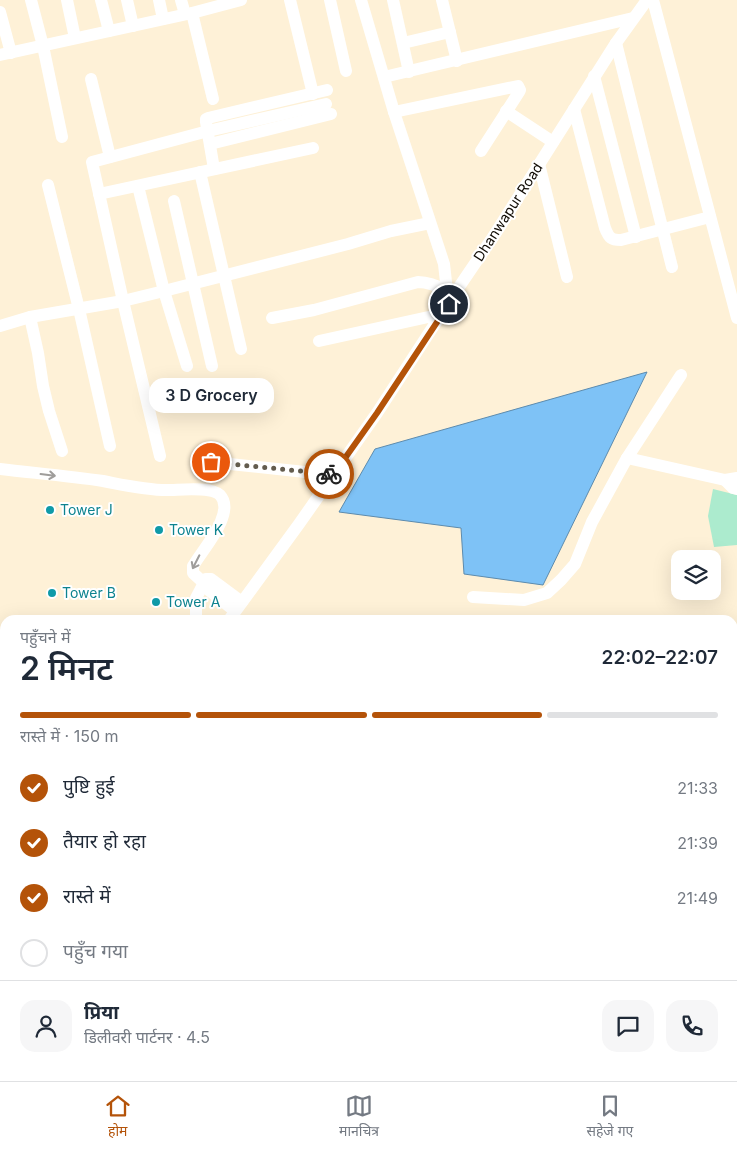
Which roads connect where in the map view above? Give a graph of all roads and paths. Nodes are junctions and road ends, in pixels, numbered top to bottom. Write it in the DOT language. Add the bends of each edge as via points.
graph roads {
  1 [pos="31,0"];
  2 [pos="67,0"];
  3 [pos="101,0"];
  4 [pos="127,0"];
  5 [pos="159,0"];
  6 [pos="181,0"];
  7 [pos="241,0"];
  8 [pos="290,0"];
  9 [pos="330,0"];
  10 [pos="361,0"];
  11 [pos="393,0"];
  12 [pos="442,0"];
  13 [pos="647,0"];
  14 [pos="653,0"];
  15 [pos="0,12"];
  16 [pos="188,13"];
  17 [pos="633,18"];
  18 [pos="163,19"];
  19 [pos="133,26"];
  20 [pos="109,31"];
  21 [pos="450,32"];
  22 [pos="75,38"];
  23 [pos="403,43"];
  24 [pos="616,43"];
  25 [pos="43,46"];
  26 [pos="5,54"];
  27 [pos="457,60"];
  28 [pos="346,71"];
  29 [pos="410,72"];
  30 [pos="594,76"];
  31 [pos="384,78"];
  32 [pos="91,79"];
  33 [pos="327,90"];
  34 [pos="313,94"];
  35 [pos="213,100"];
  36 [pos="328,109"];
  37 [pos="574,109"];
  38 [pos="506,111"];
  39 [pos="394,112"];
  40 [pos="62,137"];
  41 [pos="209,137"];
  42 [pos="553,142"];
  43 [pos="313,148"];
  44 [pos="481,151"];
  45 [pos="110,157"];
  46 [pos="539,164"];
  47 [pos="214,169"];
  48 [pos="200,172"];
  49 [pos="48,184"];
  50 [pos="138,186"];
  51 [pos="100,194"];
  52 [pos="174,201"];
  53 [pos="710,217"];
  54 [pos="430,223"];
  55 [pos="662,230"];
  56 [pos="636,237"];
  57 [pos="672,267"];
  58 [pos="224,276"];
  59 [pos="567,277"];
  60 [pos="194,284"];
  61 [pos="164,291"];
  62 [pos="451,292"];
  63 [pos="123,301"];
  64 [pos="79,308"];
  65 [pos="442,314"];
  66 [pos="30,317"];
  67 [pos="272,318"];
  68 [pos="737,318"];
  69 [pos="0,326"];
  70 [pos="319,341"];
  71 [pos="241,349"];
  72 [pos="187,366"];
  73 [pos="212,366"];
  74 [pos="681,375"];
  75 [pos="110,446"];
  76 [pos="62,451"];
  77 [pos="160,456"];
  78 [pos="627,458"];
  79 [pos="211,462"];
  80 [pos="0,469"];
  81 [pos="333,475"];
  82 [pos="731,479"];
  83 [pos="737,489"];
  84 [pos="204,583"];
  85 [pos="473,597"];
  86 [pos="235,611"];
  87 [pos="196,615"];
  1 -- 25 [label="street"];
  2 -- 22 [label="street"];
  3 -- 20 [label="street"];
  4 -- 19 [label="street"];
  5 -- 18 [label="street"];
  6 -- 16 [label="street"];
  7 -- 16 [label="street"];
  8 -- 34 [label="street"];
  9 -- 28 [label="street"];
  10 -- 31 [label="street"];
  11 -- 23 [label="street"];
  12 -- 21 [label="street"];
  13 -- 17 [label="street, Dhanwapur Road"];
  14 -- 53 [label="street"];
  15 -- 26 [label="street"];
  16 -- 18 [label="street"];
  16 -- 35 [label="street"];
  17 -- 24 [label="street, Dhanwapur Road"];
  17 -- 27 [label="street"];
  18 -- 19 [label="street"];
  19 -- 20 [label="street"];
  20 -- 22 [label="street"];
  21 -- 23 [label="street"];
  21 -- 27 [label="street"];
  22 -- 25 [label="street"];
  23 -- 29 [label="street"];
  24 -- 30 [label="street, Dhanwapur Road"];
  24 -- 55 [label="street"];
  25 -- 26 [label="street"];
  25 -- 40 [label="street"];
  27 -- 29 [label="street"];
  29 -- 31 [label="street"];
  30 -- 37 [label="street, Dhanwapur Road"];
  30 -- 56 [label="street"];
  31 -- 39 [label="street"];
  32 -- 45 [label="street"];
  33 -- 34 [label="street"];
  34 -- 41 [label="street" via="208,118"];
  36 -- 41 [label="street"];
  37 -- 42 [label="street, Dhanwapur Road"];
  37 -- 56 [label="street" via="608,235 614,240"];
  38 -- 39 [label="street" via="519,92 518,86"];
  38 -- 42 [label="street"];
  38 -- 44 [label="street"];
  39 -- 54 [label="street"];
  41 -- 45 [label="street"];
  41 -- 47 [label="street"];
  42 -- 46 [label="street, Dhanwapur Road"];
  43 -- 47 [label="street"];
  45 -- 51 [label="street" via="92,162"];
  46 -- 59 [label="street"];
  46 -- 62 [label="street, Dhanwapur Road" via="495,234"];
  47 -- 48 [label="street"];
  48 -- 50 [label="street"];
  48 -- 58 [label="street"];
  49 -- 64 [label="street"];
  50 -- 51 [label="street"];
  50 -- 61 [label="street"];
  51 -- 63 [label="street"];
  52 -- 60 [label="street"];
  53 -- 55 [label="street"];
  53 -- 68 [label="street"];
  54 -- 58 [label="street"];
  54 -- 62 [label="street"];
  55 -- 56 [label="street"];
  55 -- 57 [label="street"];
  58 -- 60 [label="street"];
  58 -- 71 [label="street"];
  60 -- 61 [label="street"];
  60 -- 73 [label="street"];
  61 -- 63 [label="street"];
  61 -- 72 [label="street"];
  62 -- 65 [label="street, Dhanwapur Road"];
  62 -- 67 [label="street" via="435,284 418,282"];
  63 -- 64 [label="street"];
  63 -- 77 [label="street"];
  64 -- 66 [label="street"];
  64 -- 75 [label="street"];
  65 -- 70 [label="street"];
  65 -- 81 [label="street, Dhanwapur Road"];
  66 -- 69 [label="street"];
  66 -- 76 [label="street" via="43,386"];
  74 -- 78 [label="street"];
  78 -- 82 [label="street"];
  78 -- 85 [label="street" via="592,522 575,564 554,587 547,593 524,600"];
  79 -- 81 [label="street"];
  80 -- 84 [label="street, one-way" via="148,489 208,490 219,494 224,512 220,526 193,566 192,573"];
  81 -- 86 [label="street, Dhanwapur Road"];
  82 -- 83 [label="street" via="733,488"];
  84 -- 86 [label="street"];
  84 -- 87 [label="street" via="196,598"];
}
